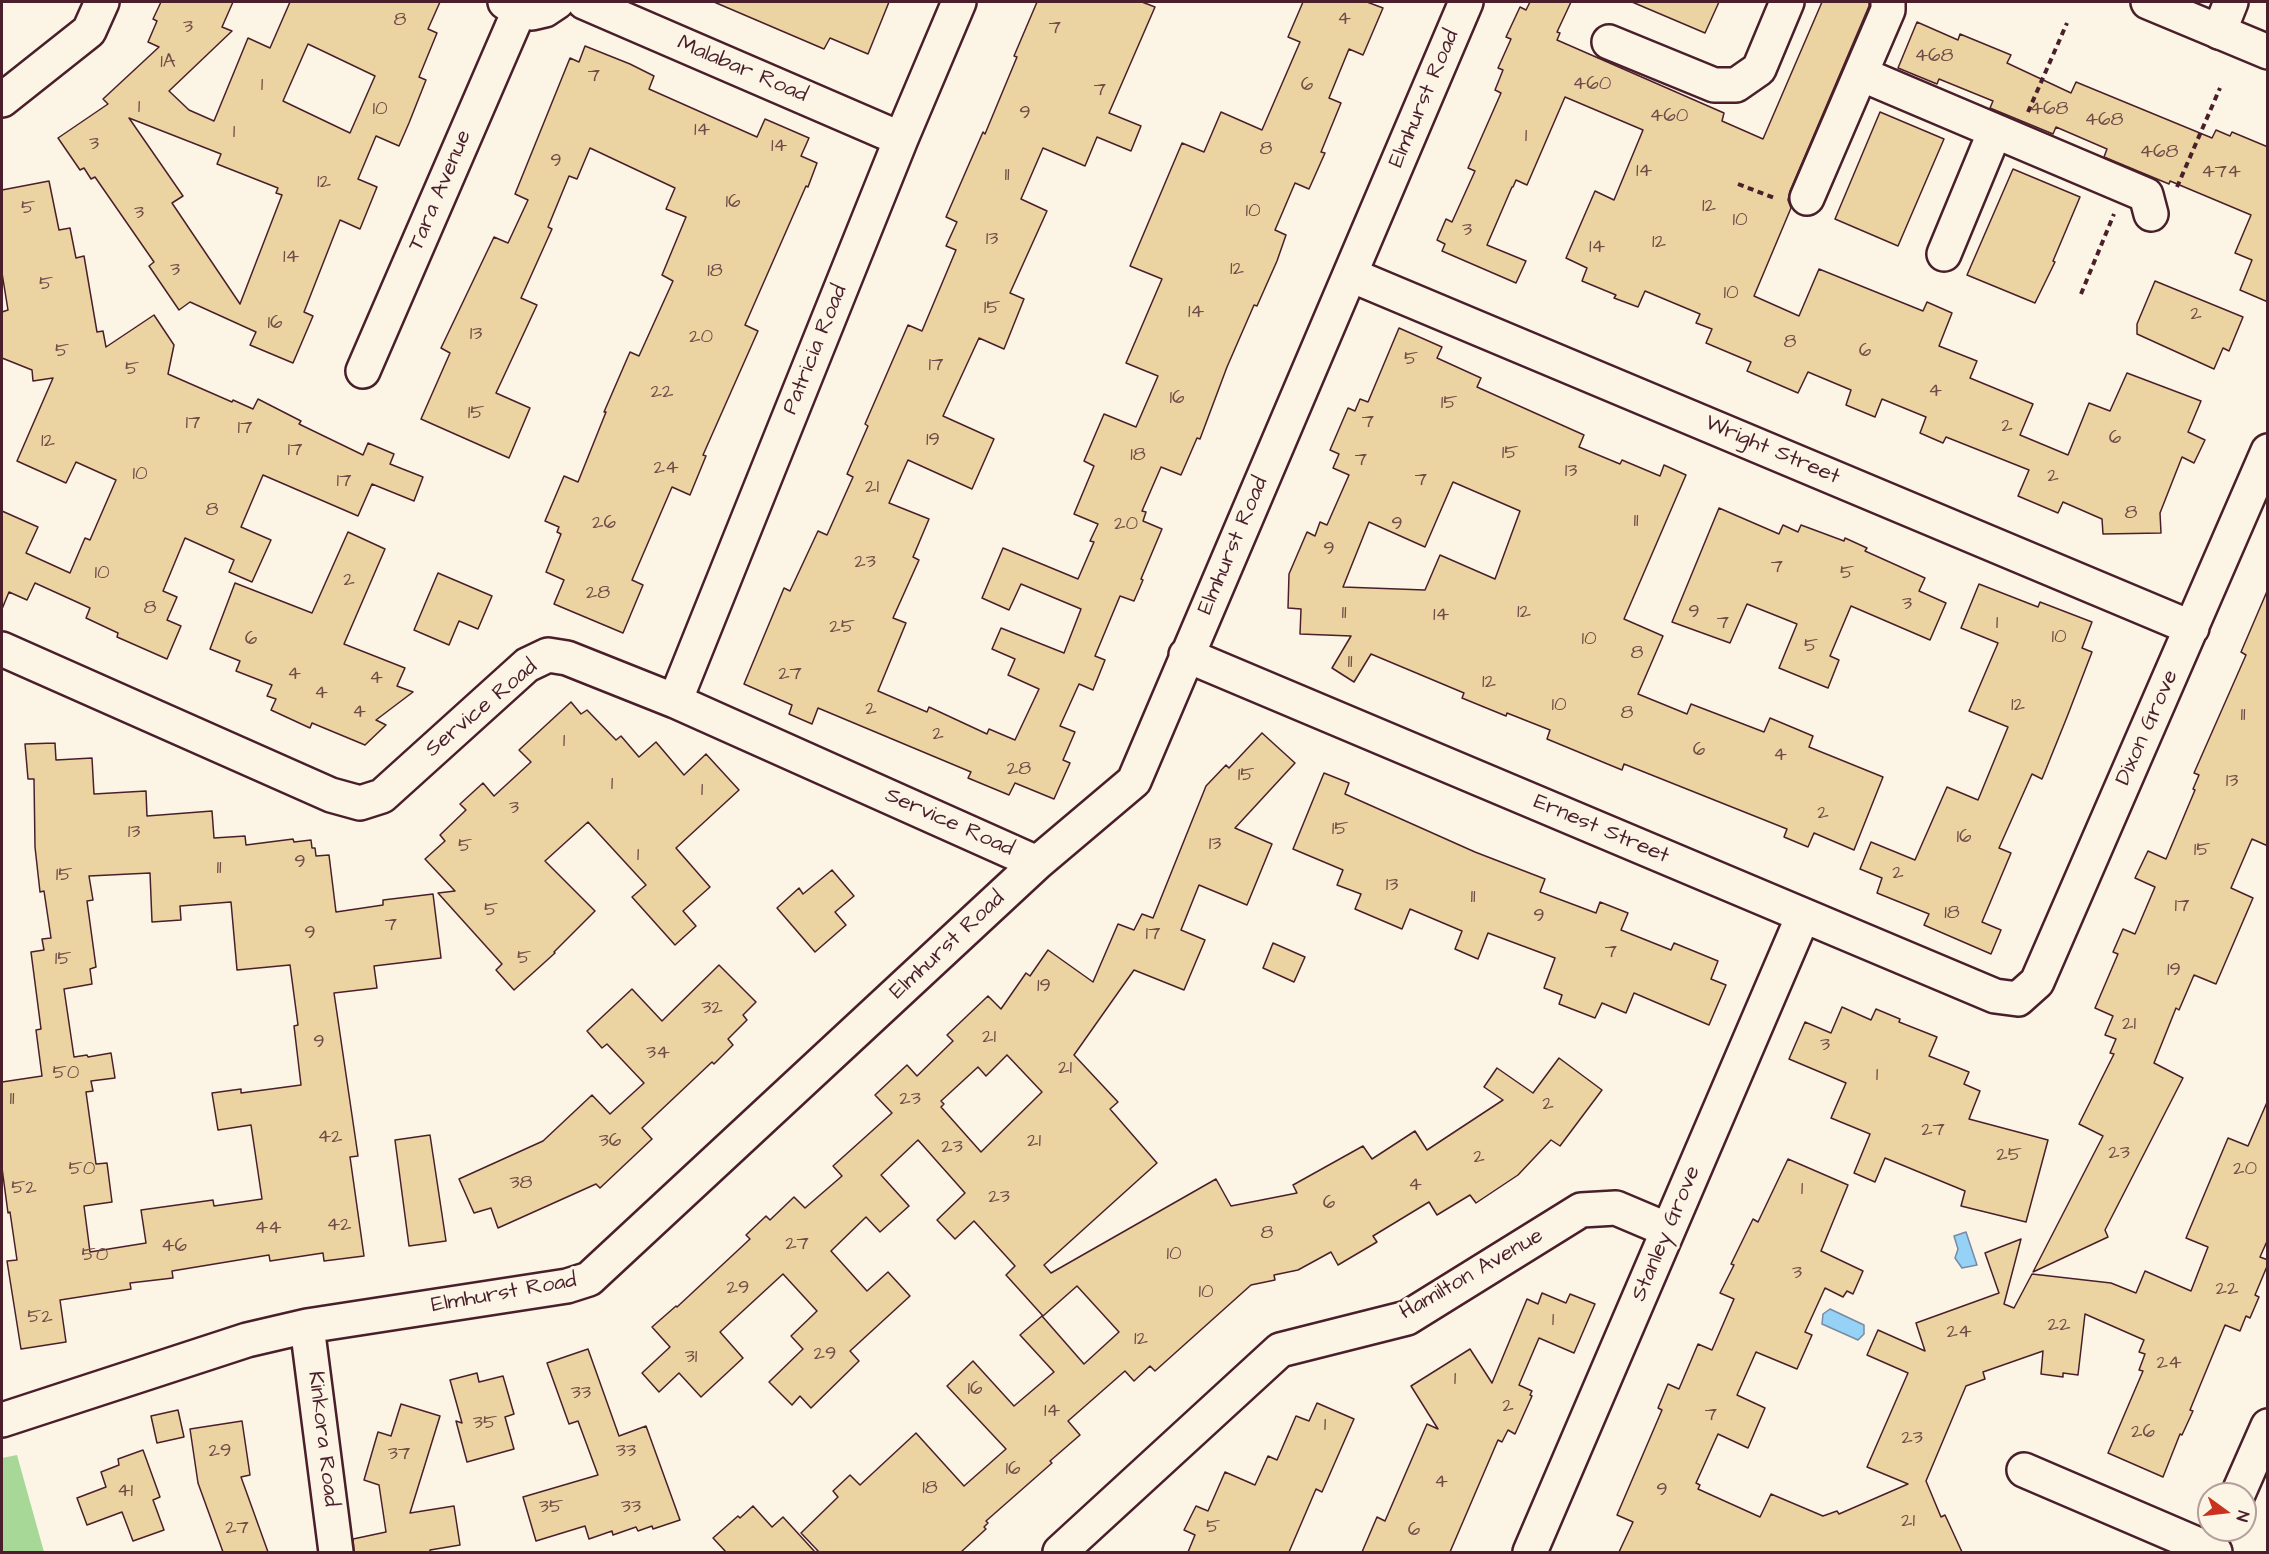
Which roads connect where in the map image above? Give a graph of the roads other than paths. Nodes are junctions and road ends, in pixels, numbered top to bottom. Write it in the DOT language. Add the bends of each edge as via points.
graph roads {
  1 [pos="102,2"];
  2 [pos="557,2"];
  3 [pos="584,2"];
  4 [pos="959,2"];
  5 [pos="1466,2"];
  6 [pos="1787,2"];
  7 [pos="1888,2"];
  8 [pos="2148,2"];
  9 [pos="2231,2"];
  10 [pos="512,6"];
  11 [pos="2219,32"];
  12 [pos="1610,42"];
  13 [pos="2268,52"];
  14 [pos="1861,74"];
  15 [pos="2,100"];
  16 [pos="1995,131"];
  17 [pos="901,139"];
  18 [pos="1796,200"];
  19 [pos="2159,201"];
  20 [pos="1944,254"];
  21 [pos="1351,275"];
  22 [pos="363,371"];
  23 [pos="2268,451"];
  24 [pos="2192,628"];
  25 [pos="2,649"];
  26 [pos="1186,654"];
  27 [pos="675,700"];
  28 [pos="1037,863"];
  29 [pos="1803,916"];
  30 [pos="2018,999"];
  31 [pos="1668,1230"];
  32 [pos="308,1326"];
  33 [pos="2,1420"];
  34 [pos="2268,1426"];
  35 [pos="2024,1470"];
  36 [pos="2243,1482"];
  37 [pos="2216,1547"];
  38 [pos="336,1552"];
  39 [pos="1060,1552"];
  40 [pos="1530,1552"];
  1 -- 15 [label="street" via="89,31"];
  2 -- 10 [label="street" via="532,13"];
  3 -- 17 [label="street, Malabar Road"];
  4 -- 17 [label="street, Patricia Road"];
  5 -- 21 [label="street, Elmhurst Road"];
  6 -- 12 [label="street" via="1759,69 1736,85 1714,85"];
  7 -- 14 [label="street"];
  8 -- 11 [label="street"];
  9 -- 11 [label="street"];
  10 -- 22 [label="street, Tara Avenue"];
  11 -- 13 [label="street"];
  14 -- 16 [label="street"];
  14 -- 18 [label="street"];
  16 -- 19 [label="street"];
  16 -- 20 [label="street"];
  17 -- 27 [label="street, Patricia Road"];
  21 -- 24 [label="street, Wright Street"];
  21 -- 26 [label="street, Elmhurst Road"];
  23 -- 24 [label="street, Dixon Grove"];
  24 -- 30 [label="street, Dixon Grove" via="2037,982"];
  25 -- 27 [label="street, Service Road" via="331,795 360,803 382,796 527,665 548,656 567,658"];
  26 -- 28 [label="street, Elmhurst Road" via="1134,781"];
  26 -- 29 [label="street, Ernest Street"];
  27 -- 28 [label="street, Service Road"];
  28 -- 32 [label="street, Elmhurst Road" via="589,1279 567,1286"];
  29 -- 30 [label="street, Ernest Street" via="1995,996"];
  29 -- 31 [label="street, Stanley Grove"];
  31 -- 39 [label="street, Hamilton Avenue" via="1616,1208 1581,1210 1407,1318 1281,1350"];
  31 -- 40 [label="street, Stanley Grove"];
  32 -- 33 [label="street, Elmhurst Road" via="247,1340"];
  32 -- 38 [label="street, Kinkora Road"];
  34 -- 36 [label="street"];
  35 -- 37 [label="street"];
}
